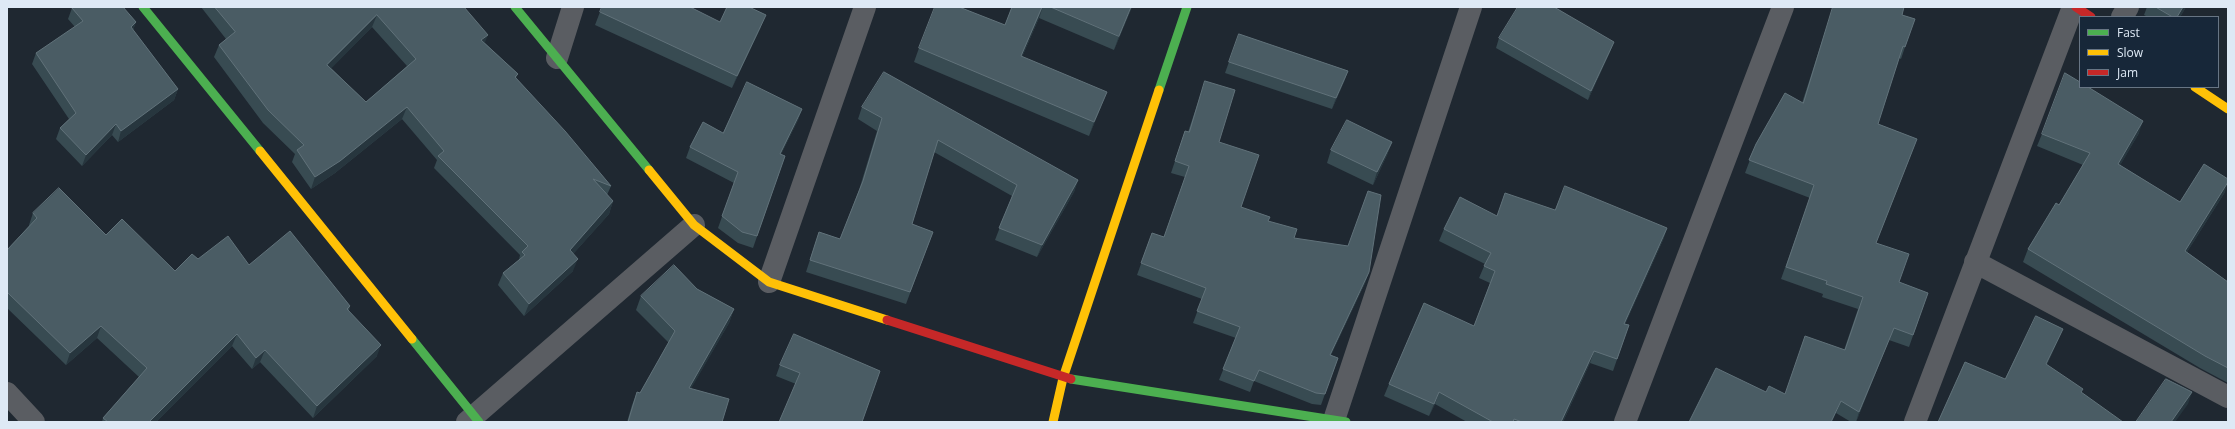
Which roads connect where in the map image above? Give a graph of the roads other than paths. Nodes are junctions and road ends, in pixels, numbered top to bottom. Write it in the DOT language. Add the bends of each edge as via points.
graph roads {
  1 [pos="143,7"];
  2 [pos="515,7"];
  3 [pos="573,7"];
  4 [pos="865,7"];
  5 [pos="1187,7"];
  6 [pos="1471,7"];
  7 [pos="1783,7"];
  8 [pos="2073,7"];
  9 [pos="2076,7"];
  10 [pos="2128,7"];
  11 [pos="2090,16"];
  12 [pos="2123,16"];
  13 [pos="556,58"];
  14 [pos="2196,88"];
  15 [pos="2228,109"];
  16 [pos="694,225"];
  17 [pos="1975,262"];
  18 [pos="769,282"];
  19 [pos="1063,378"];
  20 [pos="7,392"];
  21 [pos="2228,397"];
  22 [pos="473,420"];
  23 [pos="1340,421"];
  24 [pos="34,422"];
  25 [pos="1053,422"];
  26 [pos="1625,422"];
  27 [pos="1915,422"];
  1 -- 22 [label="street"];
  2 -- 13 [label="street"];
  3 -- 13 [label="street"];
  4 -- 18 [label="street"];
  5 -- 19 [label="street"];
  6 -- 23 [label="street"];
  7 -- 26 [label="street"];
  8 -- 17 [label="street"];
  9 -- 11 [label="street"];
  10 -- 12 [label="street"];
  13 -- 16 [label="street"];
  14 -- 15 [label="street"];
  16 -- 18 [label="street"];
  16 -- 22 [label="street"];
  17 -- 21 [label="street"];
  17 -- 27 [label="street"];
  18 -- 19 [label="street"];
  19 -- 23 [label="street"];
  19 -- 25 [label="street"];
  20 -- 24 [label="street"];
}
